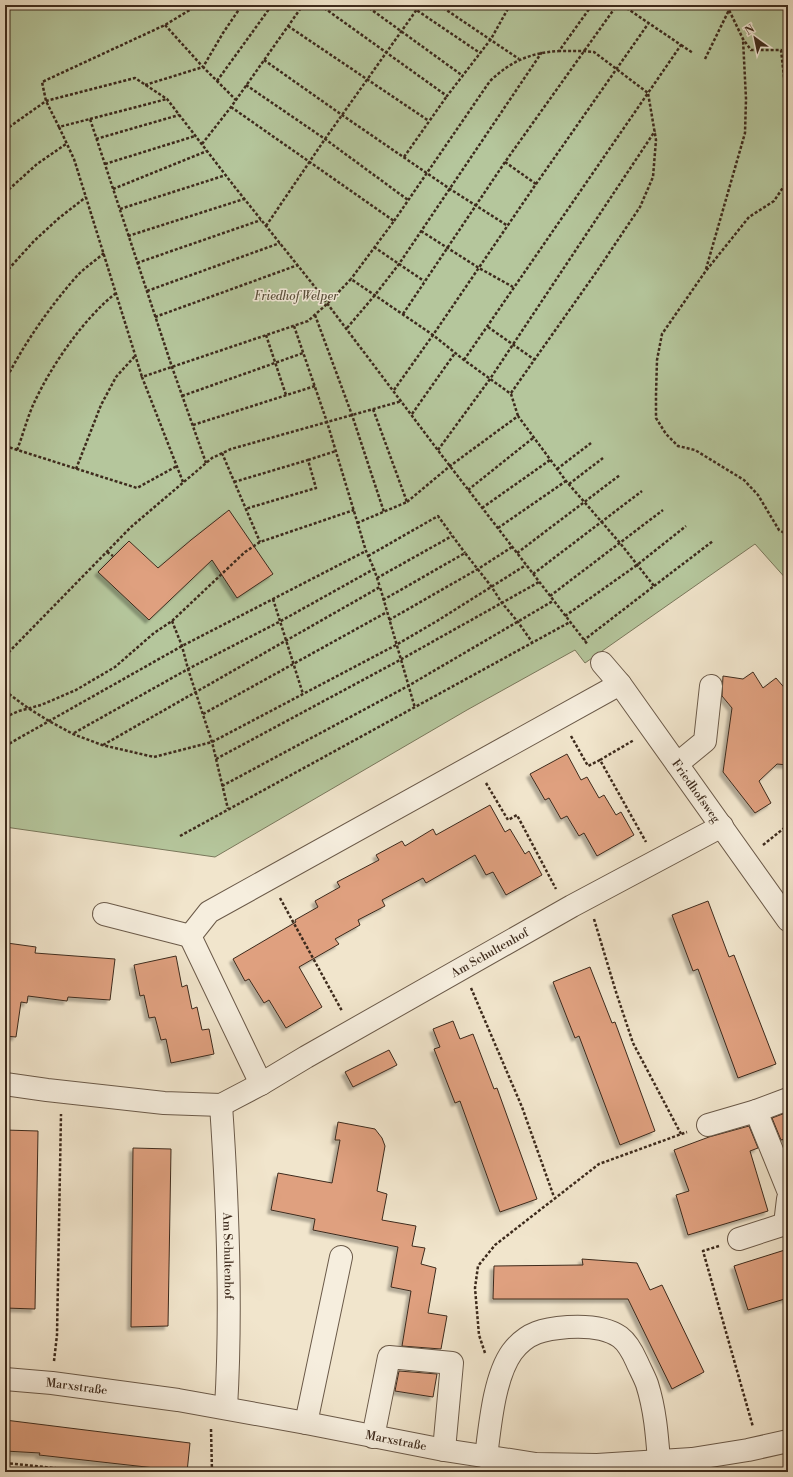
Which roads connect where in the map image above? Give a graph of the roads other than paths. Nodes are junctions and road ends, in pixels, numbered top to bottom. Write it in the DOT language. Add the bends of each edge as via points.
graph roads {
  1 [pos="602,663"];
  2 [pos="620,684"];
  3 [pos="711,686"];
  4 [pos="677,764"];
  5 [pos="722,826"];
  6 [pos="104,914"];
  7 [pos="788,920"];
  8 [pos="190,936"];
  9 [pos="5,1084"];
  10 [pos="261,1084"];
  11 [pos="788,1099"];
  12 [pos="221,1104"];
  13 [pos="756,1111"];
  14 [pos="708,1125"];
  15 [pos="788,1190"];
  16 [pos="788,1199"];
  17 [pos="739,1239"];
  18 [pos="341,1257"];
  19 [pos="5,1379"];
  20 [pos="218,1407"];
  21 [pos="306,1423"];
  22 [pos="373,1437"];
  23 [pos="788,1442"];
  24 [pos="444,1450"];
  25 [pos="486,1457"];
  26 [pos="659,1462"];
  1 -- 2 [label="street, Friedhofsweg"];
  2 -- 4 [label="street, Friedhofsweg"];
  2 -- 8 [label="street" via="209,912"];
  3 -- 4 [label="street" via="705,741"];
  4 -- 5 [label="street, Friedhofsweg"];
  5 -- 7 [label="street, Friedhofsweg"];
  5 -- 10 [label="street, Am Schultenhof" via="567,909"];
  6 -- 8 [label="street"];
  8 -- 10 [label="street"];
  9 -- 12 [label="street, Am Schultenhof" via="164,1103"];
  10 -- 12 [label="street, Am Schultenhof"];
  11 -- 13 [label="street"];
  12 -- 20 [label="street, Am Schultenhof" via="227,1192 228,1368"];
  13 -- 14 [label="street"];
  13 -- 15 [label="street"];
  16 -- 17 [label="street" via="785,1224"];
  18 -- 21 [label="street"];
  19 -- 20 [label="street, Marxstraße" via="52,1383"];
  20 -- 21 [label="street, Marxstraße"];
  21 -- 22 [label="street, Marxstraße"];
  22 -- 24 [label="street, Marxstraße"];
  22 -- 24 [label="street" via="389,1357 452,1363"];
  23 -- 26 [label="street, Marxstraße" via="692,1459"];
  24 -- 25 [label="street, Marxstraße"];
  25 -- 26 [label="street, Marxstraße" via="536,1464"];
  25 -- 26 [label="street" via="493,1404 500,1376 512,1352 529,1335 548,1328 577,1326 606,1329 621,1338 631,1349 647,1383 656,1420"];
}
